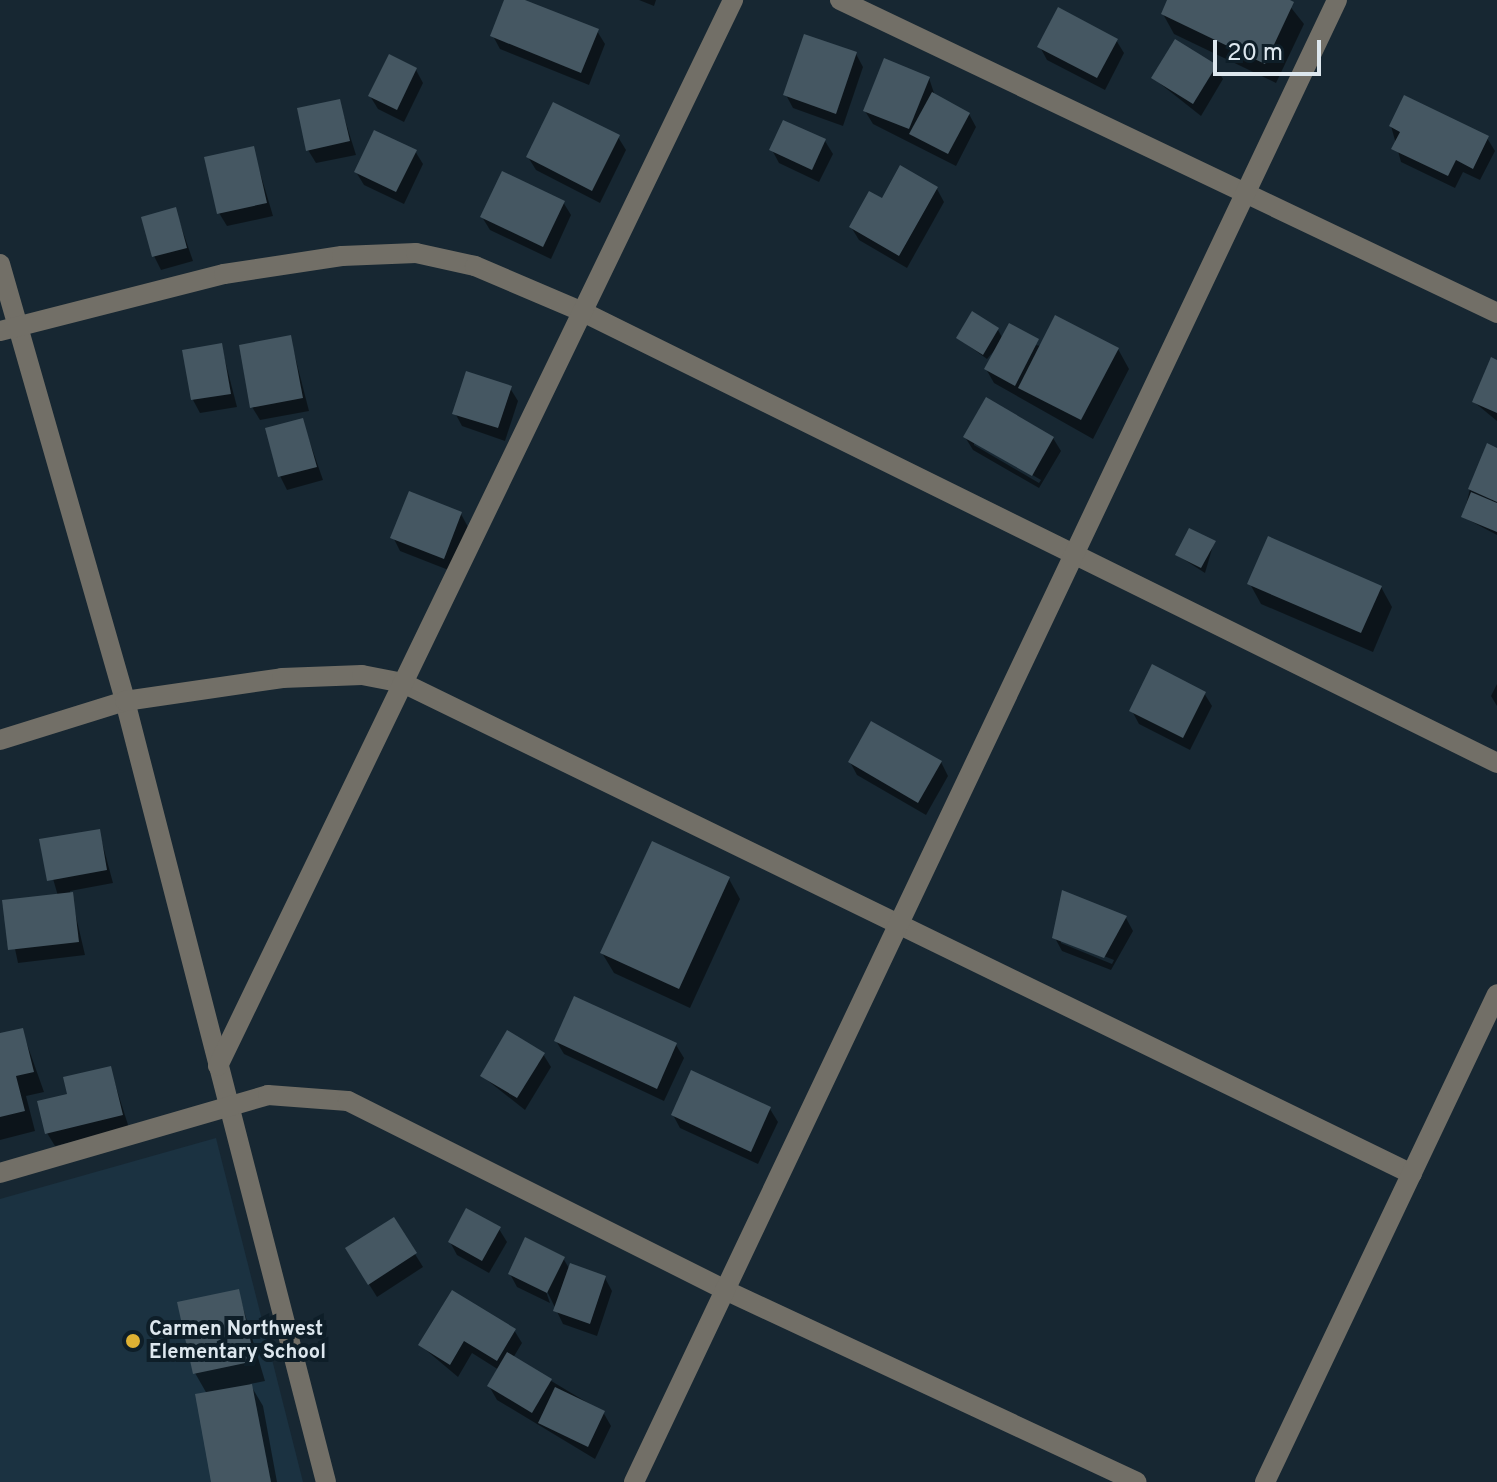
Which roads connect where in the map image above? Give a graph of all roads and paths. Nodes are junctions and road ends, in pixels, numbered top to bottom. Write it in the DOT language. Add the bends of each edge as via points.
graph roads {
  1 [pos="733,0"];
  2 [pos="840,0"];
  3 [pos="1337,0"];
  4 [pos="1244,194"];
  5 [pos="0,264"];
  6 [pos="583,312"];
  7 [pos="1497,313"];
  8 [pos="10,329"];
  9 [pos="1072,559"];
  10 [pos="403,683"];
  11 [pos="125,701"];
  12 [pos="0,740"];
  13 [pos="1497,763"];
  14 [pos="897,927"];
  15 [pos="1497,994"];
  16 [pos="218,1066"];
  17 [pos="230,1108"];
  18 [pos="0,1173"];
  19 [pos="1412,1174"];
  20 [pos="725,1290"];
  21 [pos="326,1482"];
  22 [pos="634,1482"];
  23 [pos="1136,1482"];
  24 [pos="1265,1482"];
  1 -- 6 [label="street"];
  2 -- 4 [label="street"];
  3 -- 4 [label="street"];
  4 -- 7 [label="street"];
  4 -- 9 [label="street"];
  5 -- 8 [label="street"];
  6 -- 8 [label="street" via="475,266 416,253 224,274"];
  6 -- 9 [label="street"];
  6 -- 10 [label="street"];
  8 -- 11 [label="street"];
  9 -- 13 [label="street"];
  9 -- 14 [label="street"];
  10 -- 11 [label="street" via="362,675 282,678"];
  10 -- 14 [label="street"];
  10 -- 16 [label="street"];
  11 -- 12 [label="street"];
  11 -- 16 [label="street"];
  14 -- 19 [label="street"];
  14 -- 20 [label="street"];
  15 -- 19 [label="street"];
  16 -- 17 [label="street"];
  17 -- 18 [label="street"];
  17 -- 20 [label="street" via="291,1092 348,1101"];
  17 -- 21 [label="street"];
  19 -- 24 [label="street"];
  20 -- 22 [label="street"];
  20 -- 23 [label="street"];
}
